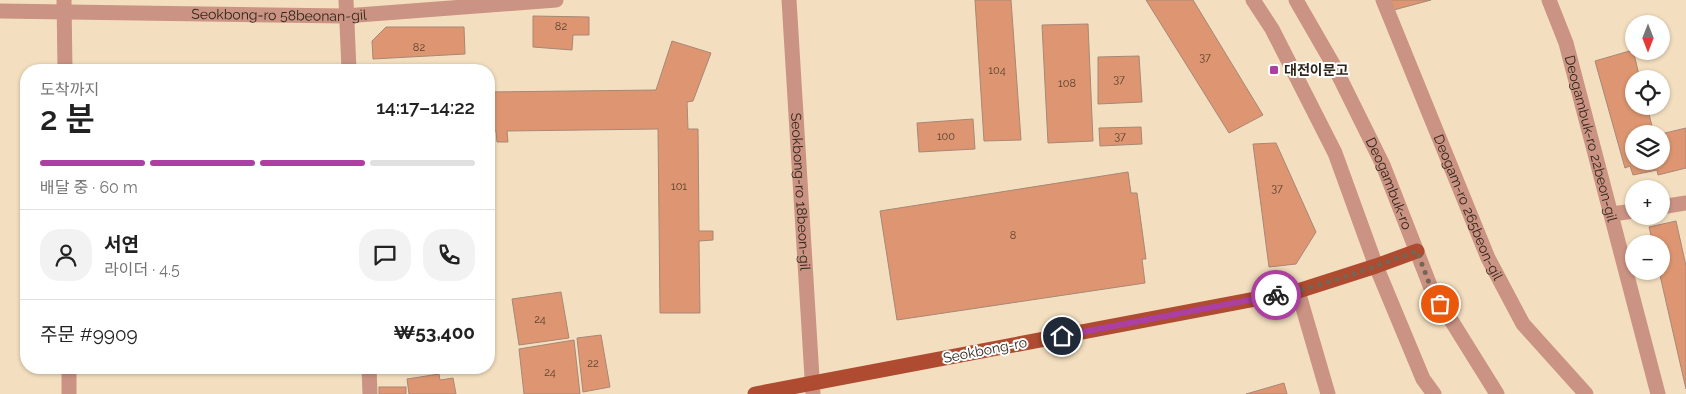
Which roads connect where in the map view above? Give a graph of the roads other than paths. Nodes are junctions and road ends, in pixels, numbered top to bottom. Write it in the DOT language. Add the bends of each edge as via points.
graph roads {
  1 [pos="346,0"];
  2 [pos="556,0"];
  3 [pos="789,0"];
  4 [pos="1253,0"];
  5 [pos="1296,0"];
  6 [pos="1382,0"];
  7 [pos="1549,0"];
  8 [pos="64,6"];
  9 [pos="0,10"];
  10 [pos="346,16"];
  11 [pos="65,64"];
  12 [pos="349,64"];
  13 [pos="1686,203"];
  14 [pos="1670,206"];
  15 [pos="1625,212"];
  16 [pos="1612,214"];
  17 [pos="1417,251"];
  18 [pos="1376,266"];
  19 [pos="1298,291"];
  20 [pos="69,374"];
  21 [pos="369,374"];
  22 [pos="813,389"];
  23 [pos="69,394"];
  24 [pos="370,394"];
  25 [pos="755,394"];
  26 [pos="1328,394"];
  27 [pos="1434,394"];
  28 [pos="1497,394"];
  29 [pos="1586,394"];
  30 [pos="1658,394"];
  1 -- 10 [label="street"];
  2 -- 10 [label="street, Seokbong-ro 58beonan-gil"];
  3 -- 22 [label="street, Seokbong-ro 18beon-gil"];
  4 -- 18 [label="street" via="1272,29 1336,153"];
  5 -- 17 [label="street, Deogambuk-ro" via="1334,66 1382,165"];
  6 -- 29 [label="street, Deogam-ro 265beon-gil" via="1492,266 1523,324"];
  7 -- 16 [label="street, Deogambuk-ro 22beon-gil" via="1566,43"];
  8 -- 9 [label="street, Seokbong-ro 58beonan-gil"];
  8 -- 10 [label="street, Seokbong-ro 58beonan-gil"];
  8 -- 11 [label="street"];
  10 -- 12 [label="street"];
  13 -- 14 [label="street"];
  15 -- 16 [label="street"];
  16 -- 30 [label="street, Deogambuk-ro 22beon-gil"];
  17 -- 18 [label="main road, Seokbong-ro"];
  17 -- 28 [label="street, Deogambuk-ro" via="1431,288"];
  18 -- 19 [label="main road, Seokbong-ro"];
  18 -- 27 [label="street" via="1422,378"];
  19 -- 22 [label="main road, Seokbong-ro"];
  19 -- 26 [label="street"];
  20 -- 23 [label="street"];
  21 -- 24 [label="street"];
  22 -- 25 [label="main road, Seokbong-ro"];
}
